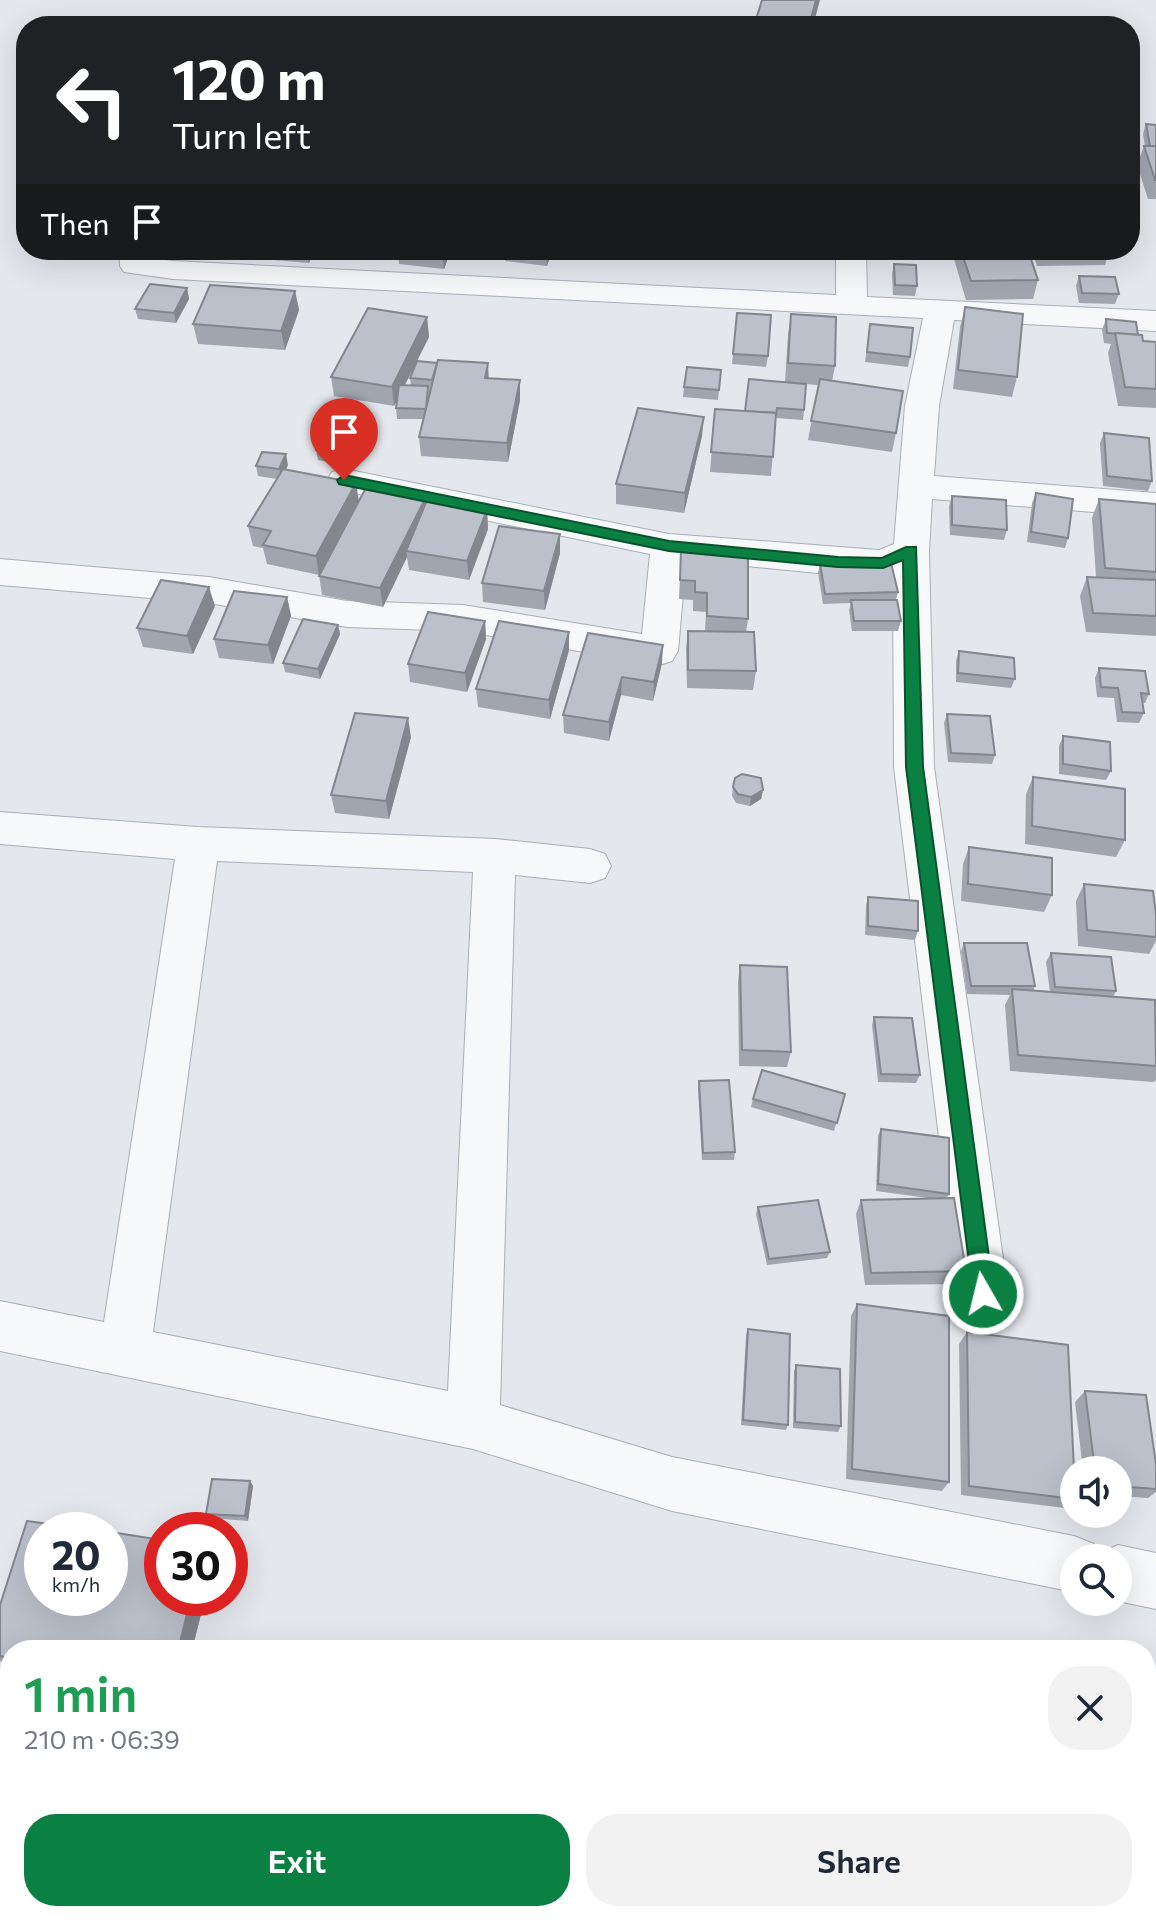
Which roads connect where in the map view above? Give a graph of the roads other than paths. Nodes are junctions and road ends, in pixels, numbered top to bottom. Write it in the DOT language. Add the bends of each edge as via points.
graph roads {
  1 [pos="135,260"];
  2 [pos="851,260"];
  3 [pos="852,303"];
  4 [pos="940,311"];
  5 [pos="1156,321"];
  6 [pos="344,480"];
  7 [pos="915,486"];
  8 [pos="1156,505"];
  9 [pos="669,546"];
  10 [pos="911,551"];
  11 [pos="0,572"];
  12 [pos="0,828"];
  13 [pos="198,844"];
  14 [pos="495,856"];
  15 [pos="590,866"];
  16 [pos="983,1294"];
  17 [pos="0,1326"];
  18 [pos="125,1352"];
  19 [pos="473,1423"];
  20 [pos="1060,1561"];
  21 [pos="1132,1576"];
  22 [pos="1156,1581"];
  1 -- 3 [label="street" via="135,266 173,270 466,272 680,298"];
  2 -- 3 [label="street"];
  3 -- 4 [label="street"];
  4 -- 5 [label="street"];
  4 -- 7 [label="street" via="922,406"];
  6 -- 9 [label="street"];
  7 -- 8 [label="street"];
  7 -- 10 [label="street"];
  9 -- 10 [label="street" via="853,563 883,563"];
  9 -- 11 [label="street" via="659,651 463,618 347,614 209,590"];
  10 -- 16 [label="street" via="914,767"];
  12 -- 13 [label="street"];
  13 -- 14 [label="street"];
  13 -- 18 [label="street"];
  14 -- 15 [label="street"];
  14 -- 19 [label="street"];
  17 -- 18 [label="street"];
  18 -- 19 [label="street"];
  19 -- 20 [label="street" via="672,1484"];
  21 -- 22 [label="street"];
}
